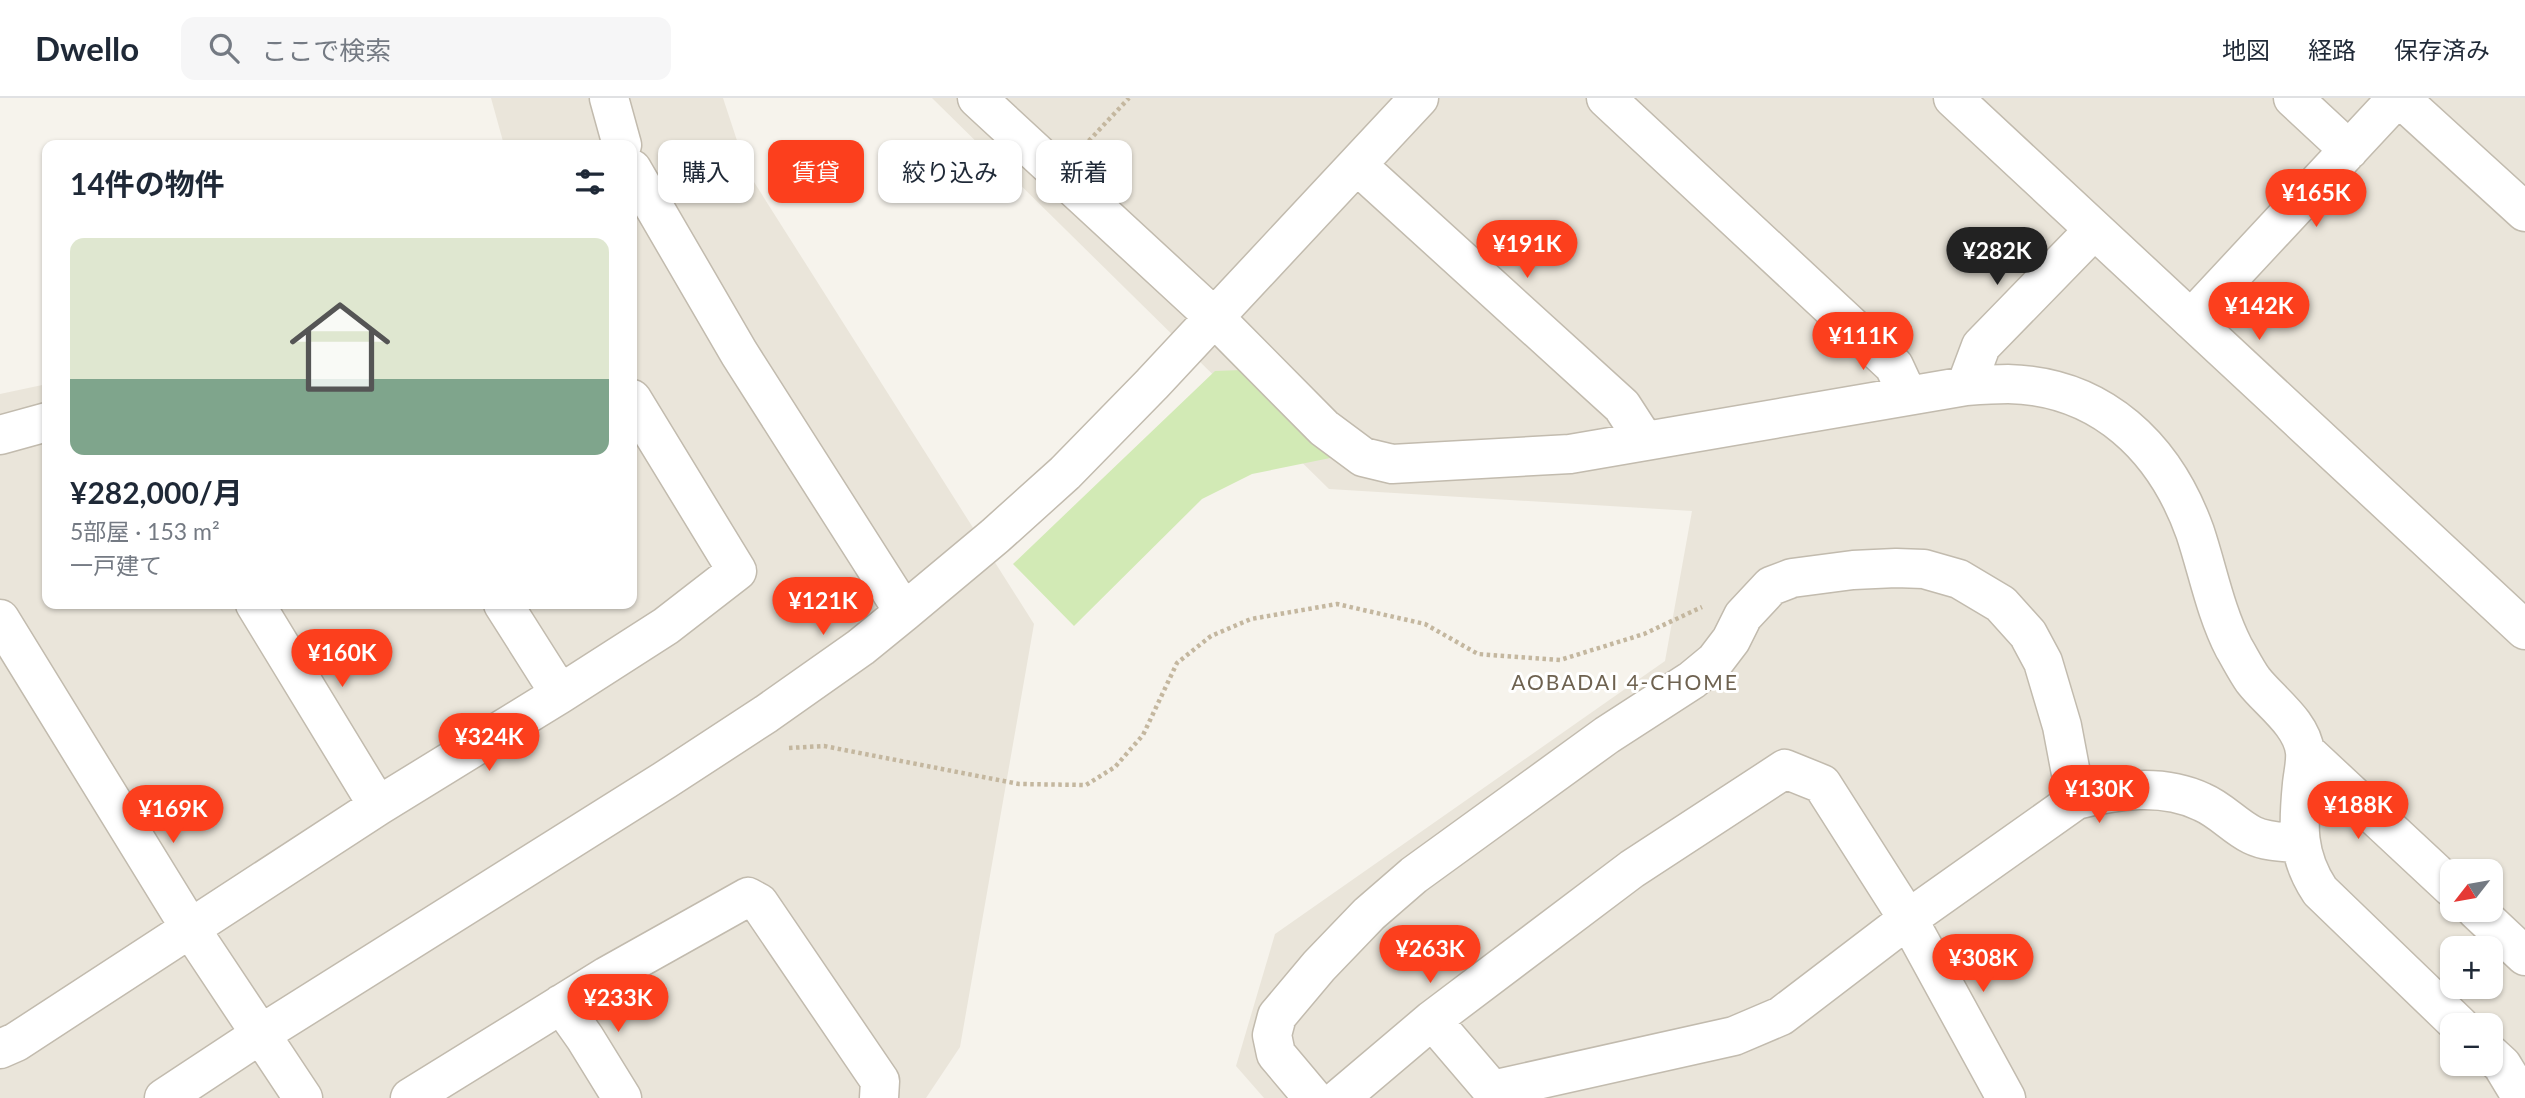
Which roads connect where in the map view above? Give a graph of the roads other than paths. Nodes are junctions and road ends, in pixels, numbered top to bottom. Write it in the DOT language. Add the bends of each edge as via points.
graph roads {
  1 [pos="609,98"];
  2 [pos="977,98"];
  3 [pos="1419,98"];
  4 [pos="1606,98"];
  5 [pos="1953,98"];
  6 [pos="2293,98"];
  7 [pos="2399,98"];
  8 [pos="621,140"];
  9 [pos="2349,150"];
  10 [pos="1357,164"];
  11 [pos="637,178"];
  12 [pos="2525,212"];
  13 [pos="2095,230"];
  14 [pos="1214,317"];
  15 [pos="2191,319"];
  16 [pos="1966,386"];
  17 [pos="1907,394"];
  18 [pos="637,407"];
  19 [pos="42,423"];
  20 [pos="0,435"];
  21 [pos="1644,440"];
  22 [pos="258,609"];
  23 [pos="506,609"];
  24 [pos="904,612"];
  25 [pos="0,619"];
  26 [pos="2525,630"];
  27 [pos="560,694"];
  28 [pos="2305,751"];
  29 [pos="2076,800"];
  30 [pos="378,806"];
  31 [pos="2299,844"];
  32 [pos="2440,877"];
  33 [pos="1908,919"];
  34 [pos="2489,922"];
  35 [pos="190,929"];
  36 [pos="2525,956"];
  37 [pos="561,1004"];
  38 [pos="2447,1013"];
  39 [pos="1432,1020"];
  40 [pos="261,1034"];
  41 [pos="0,1049"];
  42 [pos="2503,1067"];
  43 [pos="164,1098"];
  44 [pos="303,1098"];
  45 [pos="410,1098"];
  46 [pos="622,1098"];
  47 [pos="880,1098"];
  48 [pos="1313,1098"];
  49 [pos="1340,1098"];
  50 [pos="2007,1098"];
  51 [pos="2522,1098"];
  1 -- 8 [label="street"];
  2 -- 14 [label="street"];
  3 -- 10 [label="street"];
  4 -- 17 [label="street" via="1894,366"];
  5 -- 13 [label="street"];
  6 -- 9 [label="street"];
  7 -- 9 [label="street"];
  7 -- 12 [label="street"];
  9 -- 15 [label="street"];
  10 -- 14 [label="street"];
  10 -- 21 [label="street" via="1622,407"];
  11 -- 24 [label="street" via="739,353"];
  13 -- 15 [label="street"];
  13 -- 16 [label="street" via="1981,346"];
  14 -- 21 [label="street" via="1324,428 1363,457 1392,464 1446,462 1570,454"];
  14 -- 24 [label="street" via="1065,473"];
  15 -- 26 [label="street"];
  16 -- 17 [label="street"];
  16 -- 28 [label="street" via="2010,384 2055,392 2106,411 2133,433 2156,459 2184,505 2224,627 2238,655 2298,733"];
  17 -- 21 [label="street"];
  18 -- 27 [label="street" via="737,571 666,626"];
  19 -- 20 [label="street"];
  22 -- 30 [label="street"];
  23 -- 27 [label="street"];
  24 -- 40 [label="street" via="766,714"];
  25 -- 35 [label="street"];
  27 -- 30 [label="street"];
  28 -- 31 [label="street"];
  28 -- 32 [label="street"];
  29 -- 31 [label="street" via="2134,790 2174,793 2204,803 2252,836"];
  29 -- 33 [label="street"];
  29 -- 48 [label="street" via="2062,726 2043,662 2028,634 2001,604 1959,579 1924,569 1792,578 1771,586 1743,616 1715,661 1414,875 1319,966 1277,1016 1272,1035 1276,1054"];
  30 -- 35 [label="street"];
  31 -- 38 [label="street" via="2320,891"];
  33 -- 39 [label="street" via="1781,1016 1734,1036 1492,1090"];
  33 -- 39 [label="street" via="1822,784 1785,769 1632,869"];
  33 -- 50 [label="street"];
  34 -- 36 [label="street"];
  35 -- 40 [label="street"];
  35 -- 41 [label="street"];
  37 -- 45 [label="street"];
  37 -- 46 [label="street"];
  37 -- 47 [label="street" via="748,897 759,903 880,1081"];
  39 -- 49 [label="street"];
  40 -- 43 [label="street"];
  40 -- 44 [label="street"];
  42 -- 51 [label="street"];
}
